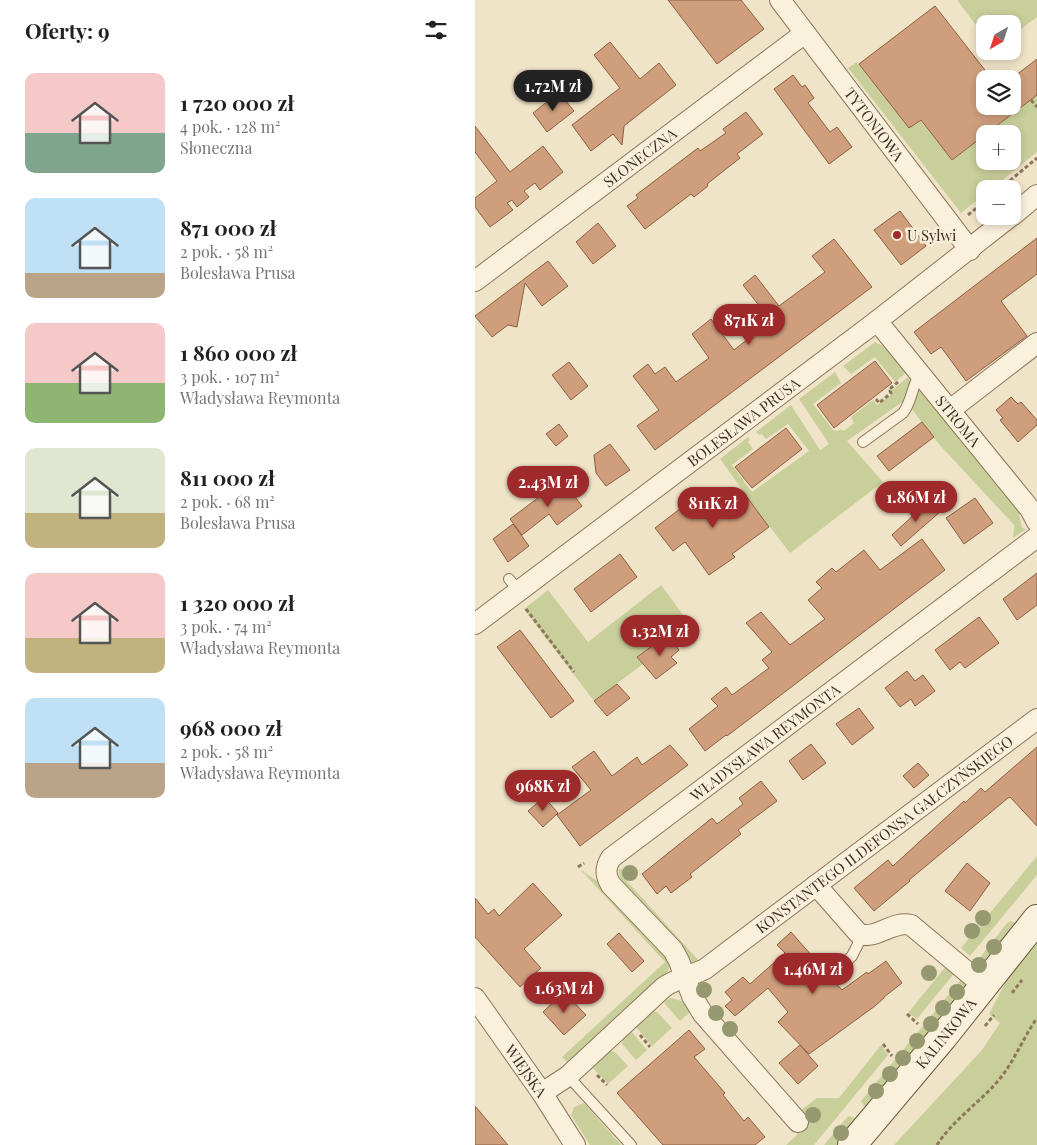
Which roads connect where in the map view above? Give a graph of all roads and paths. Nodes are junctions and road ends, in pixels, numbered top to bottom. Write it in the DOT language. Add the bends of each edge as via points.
graph roads {
  1 [pos="779,0"];
  2 [pos="805,33"];
  3 [pos="1031,100"];
  4 [pos="1037,107"];
  5 [pos="1037,158"];
  6 [pos="1011,180"];
  7 [pos="1037,195"];
  8 [pos="1021,208"];
  9 [pos="1001,225"];
  10 [pos="970,250"];
  11 [pos="475,281"];
  12 [pos="877,321"];
  13 [pos="1037,343"];
  14 [pos="918,371"];
  15 [pos="875,399"];
  16 [pos="950,410"];
  17 [pos="863,442"];
  18 [pos="1037,522"];
  19 [pos="1037,537"];
  20 [pos="517,592"];
  21 [pos="475,624"];
  22 [pos="574,672"];
  23 [pos="1037,719"];
  24 [pos="584,863"];
  25 [pos="579,867"];
  26 [pos="816,885"];
  27 [pos="1037,919"];
  28 [pos="862,936"];
  29 [pos="836,971"];
  30 [pos="685,977"];
  31 [pos="984,986"];
  32 [pos="475,998"];
  33 [pos="907,1014"];
  34 [pos="1037,1018"];
  35 [pos="918,1024"];
  36 [pos="883,1044"];
  37 [pos="892,1056"];
  38 [pos="568,1076"];
  39 [pos="542,1093"];
  40 [pos="798,1122"];
  41 [pos="575,1145"];
  42 [pos="631,1145"];
  43 [pos="852,1145"];
  44 [pos="937,1145"];
  1 -- 2 [label="street, TYTONIOWA"];
  2 -- 10 [label="street, TYTONIOWA"];
  2 -- 11 [label="street, SŁONECZNA"];
  3 -- 4 [label="path"];
  5 -- 6 [label="path"];
  7 -- 8 [label="street, BOLESŁAWA PRUSA"];
  9 -- 10 [label="street, BOLESŁAWA PRUSA"];
  10 -- 12 [label="street, BOLESŁAWA PRUSA"];
  12 -- 14 [label="street, STROMA"];
  12 -- 20 [label="street, BOLESŁAWA PRUSA"];
  13 -- 16 [label="street"];
  14 -- 15 [label="path" via="891,388 891,393 879,403"];
  14 -- 16 [label="street, STROMA"];
  14 -- 17 [label="lane" via="907,408"];
  16 -- 18 [label="street, STROMA"];
  19 -- 30 [label="street, WŁADYSŁAWA REYMONTA" via="611,858 607,864 607,879 673,950"];
  20 -- 21 [label="street, BOLESŁAWA PRUSA"];
  20 -- 22 [label="path"];
  23 -- 26 [label="street, KONSTANTEGO ILDEFONSA GAŁCZYŃSKIEGO"];
  24 -- 25 [label="path"];
  26 -- 28 [label="street"];
  26 -- 30 [label="street, KONSTANTEGO ILDEFONSA GAŁCZYŃSKIEGO" via="705,969"];
  27 -- 31 [label="street, KALINKOWA"];
  28 -- 29 [label="lane" via="852,956"];
  28 -- 31 [label="street" via="902,924 911,926"];
  30 -- 38 [label="street, KONSTANTEGO ILDEFONSA GAŁCZYŃSKIEGO" via="664,987"];
  30 -- 40 [label="street" via="703,1014"];
  31 -- 43 [label="street, KALINKOWA"];
  32 -- 39 [label="street, WIEJSKA"];
  33 -- 35 [label="path"];
  34 -- 44 [label="path" via="1000,1079"];
  36 -- 37 [label="path"];
  38 -- 39 [label="street, KONSTANTEGO ILDEFONSA GAŁCZYŃSKIEGO"];
  38 -- 42 [label="lane"];
  39 -- 41 [label="street, WIEJSKA"];
}
